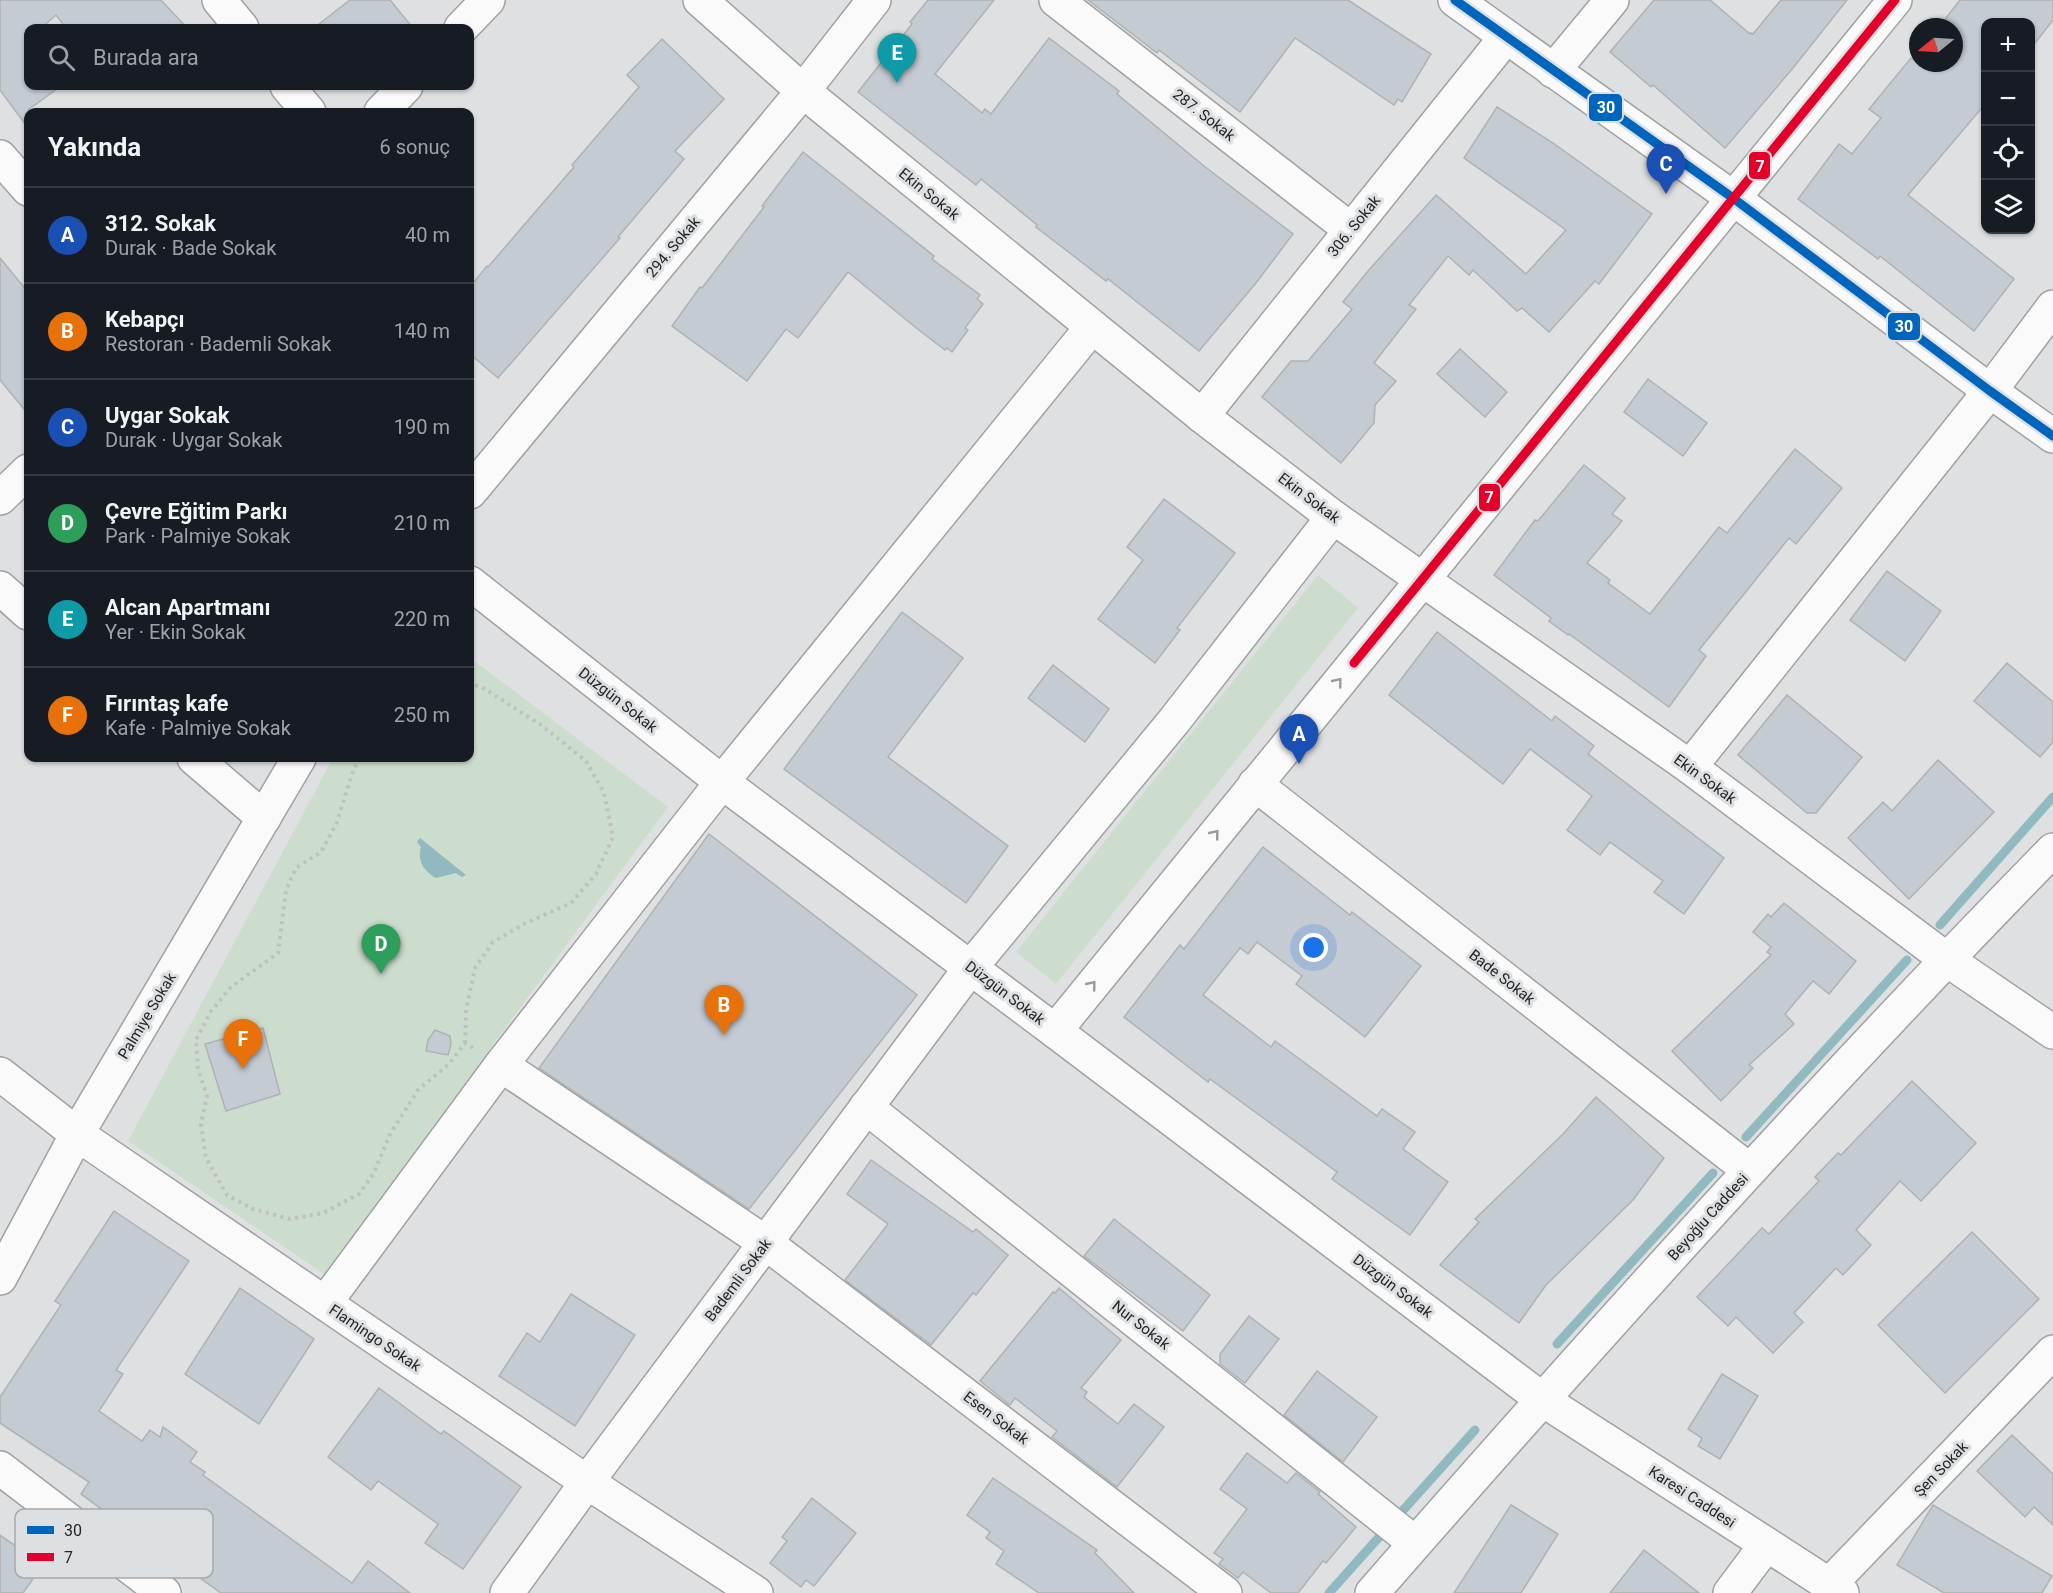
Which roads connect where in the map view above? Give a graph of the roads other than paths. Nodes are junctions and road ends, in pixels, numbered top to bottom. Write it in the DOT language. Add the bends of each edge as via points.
graph roads {
  1 [pos="219,0"];
  2 [pos="488,0"];
  3 [pos="700,0"];
  4 [pos="874,0"];
  5 [pos="1056,0"];
  6 [pos="1455,0"];
  7 [pos="1612,0"];
  8 [pos="1895,0"];
  9 [pos="239,24"];
  10 [pos="464,24"];
  11 [pos="1506,36"];
  12 [pos="1553,71"];
  13 [pos="290,90"];
  14 [pos="402,90"];
  15 [pos="803,91"];
  16 [pos="306,108"];
  17 [pos="385,108"];
  18 [pos="0,157"];
  19 [pos="24,184"];
  20 [pos="1733,198"];
  21 [pos="1351,230"];
  22 [pos="2053,308"];
  23 [pos="1092,327"];
  24 [pos="1990,391"];
  25 [pos="1202,416"];
  26 [pos="2053,436"];
  27 [pos="24,475"];
  28 [pos="474,487"];
  29 [pos="0,498"];
  30 [pos="1333,517"];
  31 [pos="1422,579"];
  32 [pos="474,586"];
  33 [pos="0,588"];
  34 [pos="24,609"];
  35 [pos="199,762"];
  36 [pos="297,762"];
  37 [pos="1690,767"];
  38 [pos="722,782"];
  39 [pos="1255,784"];
  40 [pos="264,818"];
  41 [pos="2053,850"];
  42 [pos="1946,959"];
  43 [pos="971,967"];
  44 [pos="1055,1030"];
  45 [pos="2053,1032"];
  46 [pos="501,1065"];
  47 [pos="0,1074"];
  48 [pos="866,1107"];
  49 [pos="77,1134"];
  50 [pos="1749,1170"];
  51 [pos="766,1243"];
  52 [pos="0,1278"];
  53 [pos="325,1303"];
  54 [pos="2053,1352"];
  55 [pos="1543,1400"];
  56 [pos="0,1468"];
  57 [pos="587,1482"];
  58 [pos="54,1509"];
  59 [pos="1399,1530"];
  60 [pos="1766,1545"];
  61 [pos="144,1578"];
  62 [pos="1836,1589"];
  63 [pos="164,1593"];
  64 [pos="507,1593"];
  65 [pos="756,1593"];
  66 [pos="1225,1593"];
  67 [pos="1372,1593"];
  68 [pos="1730,1593"];
  1 -- 9 [label="street"];
  2 -- 10 [label="street"];
  3 -- 15 [label="street, Ekin Sokak"];
  4 -- 15 [label="street, 294. Sokak"];
  5 -- 21 [label="street, 287. Sokak"];
  6 -- 11 [label="street"];
  7 -- 12 [label="street"];
  8 -- 20 [label="street"];
  11 -- 12 [label="street"];
  11 -- 21 [label="street, 306. Sokak"];
  12 -- 20 [label="street"];
  13 -- 16 [label="street"];
  14 -- 17 [label="street"];
  15 -- 23 [label="street, Ekin Sokak"];
  15 -- 28 [label="street, 294. Sokak"];
  18 -- 19 [label="street"];
  20 -- 24 [label="street"];
  20 -- 31 [label="street"];
  21 -- 25 [label="street, 306. Sokak"];
  22 -- 24 [label="street"];
  23 -- 25 [label="street, Ekin Sokak"];
  23 -- 38 [label="street"];
  24 -- 26 [label="street"];
  24 -- 37 [label="street"];
  25 -- 30 [label="street, Ekin Sokak"];
  27 -- 29 [label="street"];
  30 -- 31 [label="street, Ekin Sokak"];
  30 -- 43 [label="street, Bademli Sokak" via="1174,721"];
  31 -- 37 [label="street, Ekin Sokak"];
  39 -- 31 [label="street, one-way"];
  32 -- 38 [label="street, Düzgün Sokak"];
  33 -- 34 [label="street"];
  35 -- 40 [label="street"];
  36 -- 40 [label="street, Palmiye Sokak"];
  37 -- 42 [label="street, Ekin Sokak"];
  38 -- 43 [label="street, Düzgün Sokak"];
  38 -- 46 [label="street"];
  44 -- 39 [label="street, one-way"];
  39 -- 50 [label="street, Bade Sokak"];
  40 -- 49 [label="street, Palmiye Sokak"];
  41 -- 42 [label="street, Beyoğlu Caddesi"];
  42 -- 45 [label="street, Ekin Sokak"];
  42 -- 50 [label="street, Beyoğlu Caddesi"];
  43 -- 44 [label="street, Düzgün Sokak"];
  43 -- 48 [label="street, Bademli Sokak"];
  44 -- 55 [label="street, Düzgün Sokak"];
  46 -- 51 [label="street, Esen Sokak"];
  46 -- 53 [label="street"];
  47 -- 49 [label="street, Flamingo Sokak"];
  48 -- 51 [label="street, Bademli Sokak"];
  48 -- 59 [label="street, Nur Sokak"];
  49 -- 52 [label="street, Palmiye Sokak"];
  49 -- 53 [label="street, Flamingo Sokak"];
  50 -- 55 [label="street, Beyoğlu Caddesi"];
  51 -- 57 [label="street, Bademli Sokak"];
  51 -- 66 [label="street, Esen Sokak"];
  53 -- 57 [label="street, Flamingo Sokak"];
  54 -- 62 [label="street, Şen Sokak"];
  55 -- 59 [label="street, Beyoğlu Caddesi"];
  55 -- 60 [label="street, Karesi Caddesi"];
  56 -- 58 [label="street"];
  57 -- 64 [label="street, Bademli Sokak"];
  57 -- 65 [label="street, Flamingo Sokak"];
  59 -- 67 [label="street, Beyoğlu Caddesi"];
  60 -- 62 [label="street, Karesi Caddesi"];
  60 -- 68 [label="street"];
  61 -- 63 [label="street"];
}
